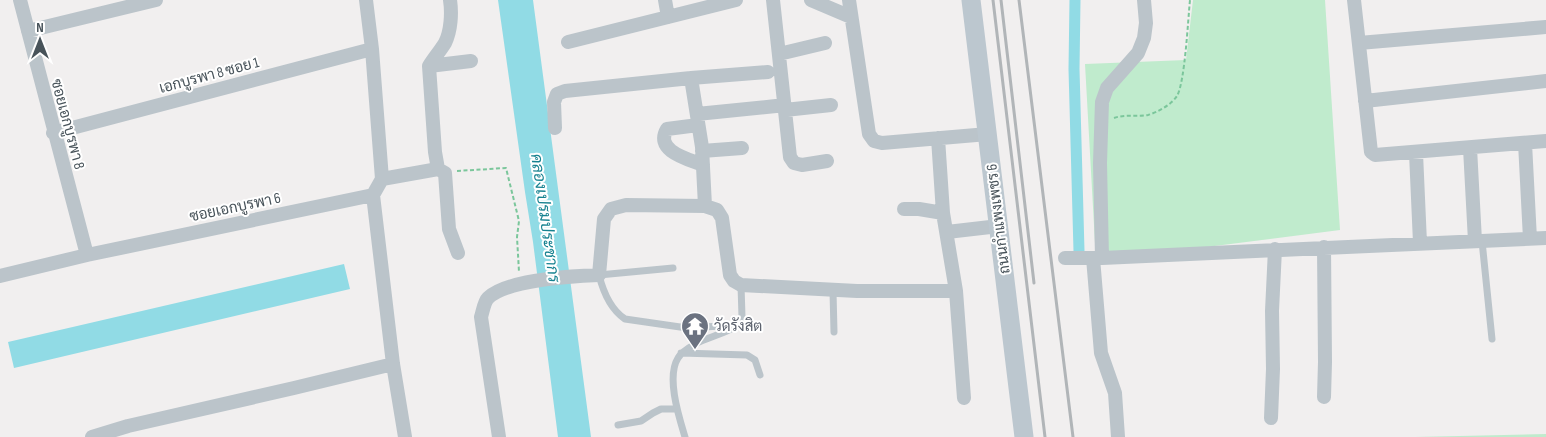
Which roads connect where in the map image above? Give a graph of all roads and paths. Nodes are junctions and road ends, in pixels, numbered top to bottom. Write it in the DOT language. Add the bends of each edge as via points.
graph roads {
  1 [pos="20,0"];
  2 [pos="156,0"];
  3 [pos="366,0"];
  4 [pos="450,0"];
  5 [pos="665,0"];
  6 [pos="736,0"];
  7 [pos="773,0"];
  8 [pos="811,0"];
  9 [pos="849,0"];
  10 [pos="972,0"];
  11 [pos="1144,0"];
  12 [pos="1190,0"];
  13 [pos="1354,0"];
  14 [pos="668,17"];
  15 [pos="851,17"];
  16 [pos="1546,27"];
  17 [pos="28,31"];
  18 [pos="568,42"];
  19 [pos="826,43"];
  20 [pos="1358,43"];
  21 [pos="372,49"];
  22 [pos="779,54"];
  23 [pos="471,61"];
  24 [pos="429,66"];
  25 [pos="768,72"];
  26 [pos="691,78"];
  27 [pos="1546,82"];
  28 [pos="1365,102"];
  29 [pos="831,105"];
  30 [pos="780,108"];
  31 [pos="698,119"];
  32 [pos="1102,122"];
  33 [pos="555,128"];
  34 [pos="53,133"];
  35 [pos="988,134"];
  36 [pos="938,138"];
  37 [pos="1546,141"];
  38 [pos="1525,143"];
  39 [pos="742,148"];
  40 [pos="1470,148"];
  41 [pos="702,150"];
  42 [pos="1416,153"];
  43 [pos="827,161"];
  44 [pos="703,166"];
  45 [pos="442,171"];
  46 [pos="382,179"];
  47 [pos="373,195"];
  48 [pos="705,206"];
  49 [pos="904,209"];
  50 [pos="943,213"];
  51 [pos="999,226"];
  52 [pos="947,232"];
  53 [pos="1546,238"];
  54 [pos="1530,239"];
  55 [pos="1479,241"];
  56 [pos="1420,243"];
  57 [pos="1324,247"];
  58 [pos="1275,249"];
  59 [pos="458,253"];
  60 [pos="86,255"];
  61 [pos="1065,258"];
  62 [pos="1097,258"];
  63 [pos="673,268"];
  64 [pos="599,274"];
  65 [pos="0,276"];
  66 [pos="526,283"];
  67 [pos="741,284"];
  68 [pos="833,291"];
  69 [pos="956,291"];
  70 [pos="738,325"];
  71 [pos="834,332"];
  72 [pos="1492,339"];
  73 [pos="681,354"];
  74 [pos="393,364"];
  75 [pos="760,375"];
  76 [pos="1324,397"];
  77 [pos="964,398"];
  78 [pos="677,409"];
  79 [pos="1271,418"];
  80 [pos="618,425"];
  81 [pos="129,432"];
  82 [pos="92,437"];
  83 [pos="405,437"];
  84 [pos="499,437"];
  85 [pos="685,437"];
  86 [pos="1024,437"];
  87 [pos="1118,437"];
  1 -- 17 [label="street, ซอยเอกบูรพา 8"];
  2 -- 17 [label="street"];
  3 -- 21 [label="street"];
  4 -- 24 [label="street" via="451,21 445,43"];
  5 -- 14 [label="street"];
  6 -- 14 [label="street"];
  7 -- 22 [label="street"];
  8 -- 15 [label="street"];
  9 -- 15 [label="street"];
  10 -- 35 [label="main road, ถนนกำแพงเพชร 6"];
  11 -- 32 [label="street" via="1144,38 1138,53 1107,88 1102,102"];
  12 -- 32 [label="path" via="1177,96 1165,108 1148,115 1119,116"];
  13 -- 20 [label="street"];
  14 -- 18 [label="street"];
  15 -- 36 [label="street" via="869,134 874,141"];
  16 -- 20 [label="street"];
  17 -- 34 [label="street, ซอยเอกบูรพา 8"];
  19 -- 22 [label="street"];
  20 -- 28 [label="street"];
  21 -- 34 [label="street, เอกบูรพา 8 ซอย 1"];
  21 -- 46 [label="street"];
  22 -- 30 [label="street"];
  23 -- 24 [label="street"];
  24 -- 45 [label="street" via="435,152"];
  25 -- 26 [label="street"];
  26 -- 31 [label="street"];
  26 -- 33 [label="street" via="565,91 557,94 554,102"];
  27 -- 28 [label="street"];
  28 -- 42 [label="street" via="1371,152 1375,155"];
  29 -- 30 [label="street"];
  30 -- 31 [label="street"];
  30 -- 43 [label="street" via="790,158 794,163"];
  31 -- 41 [label="street"];
  31 -- 44 [label="street" via="667,129 663,141 669,150"];
  32 -- 62 [label="street"];
  34 -- 60 [label="street, ซอยเอกบูรพา 8"];
  35 -- 36 [label="street"];
  35 -- 51 [label="main road, ถนนกำแพงเพชร 6"];
  36 -- 50 [label="street"];
  37 -- 38 [label="street"];
  38 -- 40 [label="street"];
  38 -- 54 [label="street"];
  39 -- 41 [label="street"];
  40 -- 42 [label="street"];
  40 -- 55 [label="street"];
  41 -- 44 [label="street"];
  42 -- 56 [label="street"];
  44 -- 48 [label="street"];
  45 -- 46 [label="street"];
  45 -- 59 [label="street" via="449,229"];
  45 -- 66 [label="path" via="506,168 519,221 517,247"];
  46 -- 47 [label="street"];
  47 -- 60 [label="street, ซอยเอกบูรพา 6"];
  47 -- 74 [label="street"];
  48 -- 64 [label="street" via="626,205 611,209 604,219"];
  48 -- 67 [label="street" via="717,210 722,218 730,275"];
  49 -- 50 [label="street"];
  50 -- 52 [label="street"];
  51 -- 52 [label="street"];
  51 -- 86 [label="main road, ถนนกำแพงเพชร 6"];
  52 -- 69 [label="street"];
  53 -- 54 [label="street"];
  54 -- 55 [label="street"];
  55 -- 56 [label="street"];
  55 -- 72 [label="lane"];
  56 -- 57 [label="street"];
  57 -- 58 [label="street"];
  57 -- 76 [label="street"];
  58 -- 62 [label="street"];
  58 -- 79 [label="street"];
  60 -- 65 [label="street, ซอยเอกบูรพา 6"];
  61 -- 62 [label="street"];
  62 -- 87 [label="street" via="1100,345 1115,393"];
  63 -- 64 [label="lane"];
  64 -- 66 [label="street"];
  64 -- 70 [label="lane" via="602,292 625,319 687,328"];
  66 -- 84 [label="street" via="495,293 486,300 481,317"];
  67 -- 68 [label="street"];
  67 -- 70 [label="lane" via="742,317"];
  68 -- 69 [label="street"];
  68 -- 71 [label="lane"];
  69 -- 77 [label="street"];
  70 -- 73 [label="lane" via="698,342"];
  73 -- 75 [label="lane" via="747,355 755,360"];
  73 -- 78 [label="lane" via="676,360 674,380"];
  74 -- 81 [label="street"];
  74 -- 83 [label="street"];
  78 -- 80 [label="lane" via="652,412 641,421"];
  78 -- 85 [label="lane"];
  81 -- 82 [label="street"];
}
